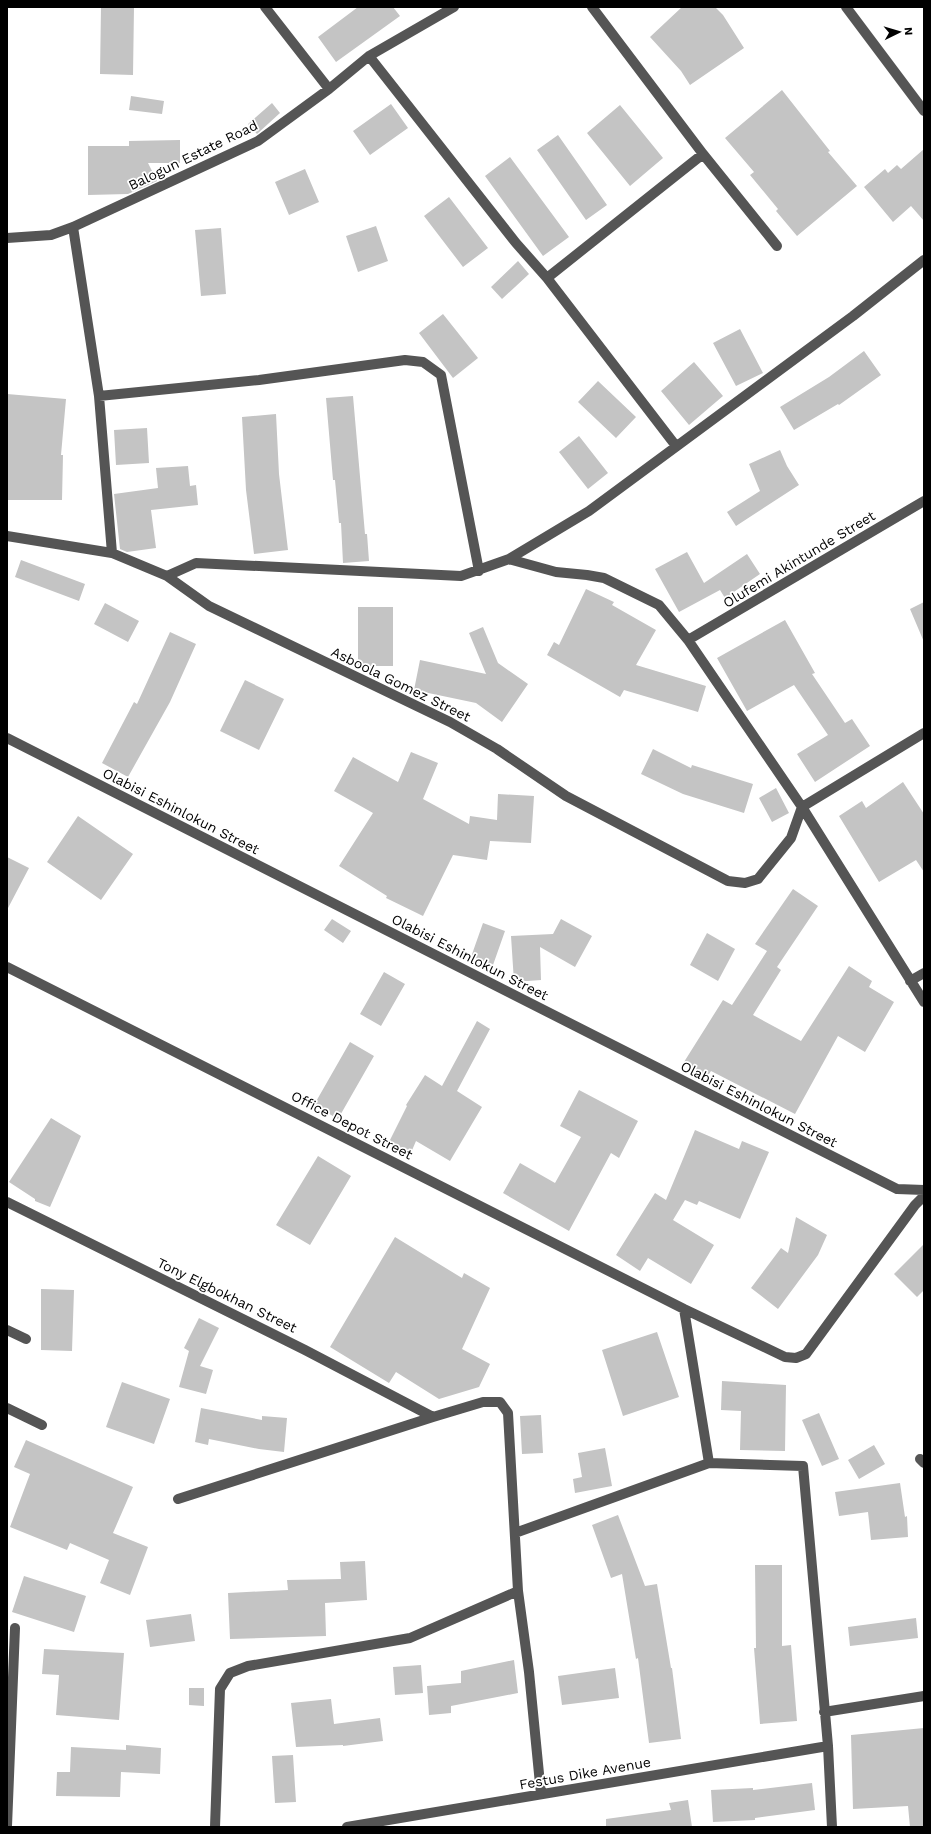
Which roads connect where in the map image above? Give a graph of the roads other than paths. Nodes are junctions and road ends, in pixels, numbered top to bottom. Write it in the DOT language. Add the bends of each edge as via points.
graph roads {
  1 [pos="264,7"];
  2 [pos="454,7"];
  3 [pos="592,7"];
  4 [pos="846,7"];
  5 [pos="369,56"];
  6 [pos="330,89"];
  7 [pos="924,111"];
  8 [pos="703,154"];
  9 [pos="73,227"];
  10 [pos="7,238"];
  11 [pos="776,246"];
  12 [pos="924,260"];
  13 [pos="547,278"];
  14 [pos="100,396"];
  15 [pos="676,446"];
  16 [pos="924,501"];
  17 [pos="7,536"];
  18 [pos="112,553"];
  19 [pos="509,559"];
  20 [pos="479,571"];
  21 [pos="167,576"];
  22 [pos="688,640"];
  23 [pos="924,733"];
  24 [pos="7,738"];
  25 [pos="802,807"];
  26 [pos="7,967"];
  27 [pos="924,973"];
  28 [pos="910,982"];
  29 [pos="924,1002"];
  30 [pos="924,1190"];
  31 [pos="924,1196"];
  32 [pos="7,1202"];
  33 [pos="684,1309"];
  34 [pos="7,1330"];
  35 [pos="26,1339"];
  36 [pos="7,1408"];
  37 [pos="432,1417"];
  38 [pos="42,1425"];
  39 [pos="709,1463"];
  40 [pos="178,1499"];
  41 [pos="515,1533"];
  42 [pos="518,1591"];
  43 [pos="15,1628"];
  44 [pos="924,1696"];
  45 [pos="824,1712"];
  46 [pos="828,1746"];
  47 [pos="541,1794"];
  48 [pos="7,1826"];
  49 [pos="215,1827"];
  50 [pos="347,1827"];
  51 [pos="832,1827"];
  1 -- 6 [label="street"];
  2 -- 5 [label="street, Balogun Estate Road"];
  3 -- 8 [label="street"];
  4 -- 7 [label="street"];
  5 -- 6 [label="street, Balogun Estate Road"];
  5 -- 13 [label="street"];
  6 -- 9 [label="street, Balogun Estate Road" via="258,141"];
  8 -- 11 [label="street"];
  8 -- 13 [label="street"];
  9 -- 10 [label="street, Balogun Estate Road" via="51,235"];
  9 -- 14 [label="street"];
  12 -- 15 [label="street" via="853,316"];
  13 -- 15 [label="street"];
  14 -- 18 [label="street"];
  14 -- 20 [label="street" via="259,380 405,360 423,362 440,375"];
  15 -- 19 [label="street" via="588,511"];
  16 -- 22 [label="street, Olufemi Akintunde Street"];
  17 -- 18 [label="street, Asboola Gomez Street"];
  18 -- 21 [label="street, Asboola Gomez Street"];
  19 -- 20 [label="street"];
  19 -- 22 [label="street" via="556,572 604,578 659,605"];
  20 -- 21 [label="street" via="461,576 196,563"];
  21 -- 25 [label="street, Asboola Gomez Street" via="209,606 450,722 497,749 566,796 728,881 745,883 758,879 791,838"];
  22 -- 25 [label="street"];
  23 -- 25 [label="street"];
  24 -- 30 [label="street, Olabisi Eshinlokun Street" via="897,1189"];
  25 -- 28 [label="street"];
  26 -- 33 [label="street, Office Depot Street"];
  27 -- 28 [label="street"];
  28 -- 29 [label="street"];
  31 -- 33 [label="street" via="806,1354 796,1358 785,1357"];
  32 -- 37 [label="street, Tony Elgbokhan Street" via="304,1350"];
  33 -- 39 [label="street"];
  34 -- 35 [label="street"];
  36 -- 38 [label="street"];
  37 -- 40 [label="street"];
  37 -- 41 [label="street" via="483,1402 500,1402 508,1413"];
  39 -- 41 [label="street"];
  39 -- 45 [label="street" via="803,1466"];
  41 -- 42 [label="street"];
  42 -- 47 [label="street"];
  42 -- 49 [label="street" via="410,1638 248,1666 230,1673 220,1689"];
  43 -- 48 [label="street"];
  44 -- 45 [label="street"];
  45 -- 46 [label="street"];
  46 -- 47 [label="street, Festus Dike Avenue"];
  46 -- 51 [label="street"];
  47 -- 50 [label="street, Festus Dike Avenue"];
}
